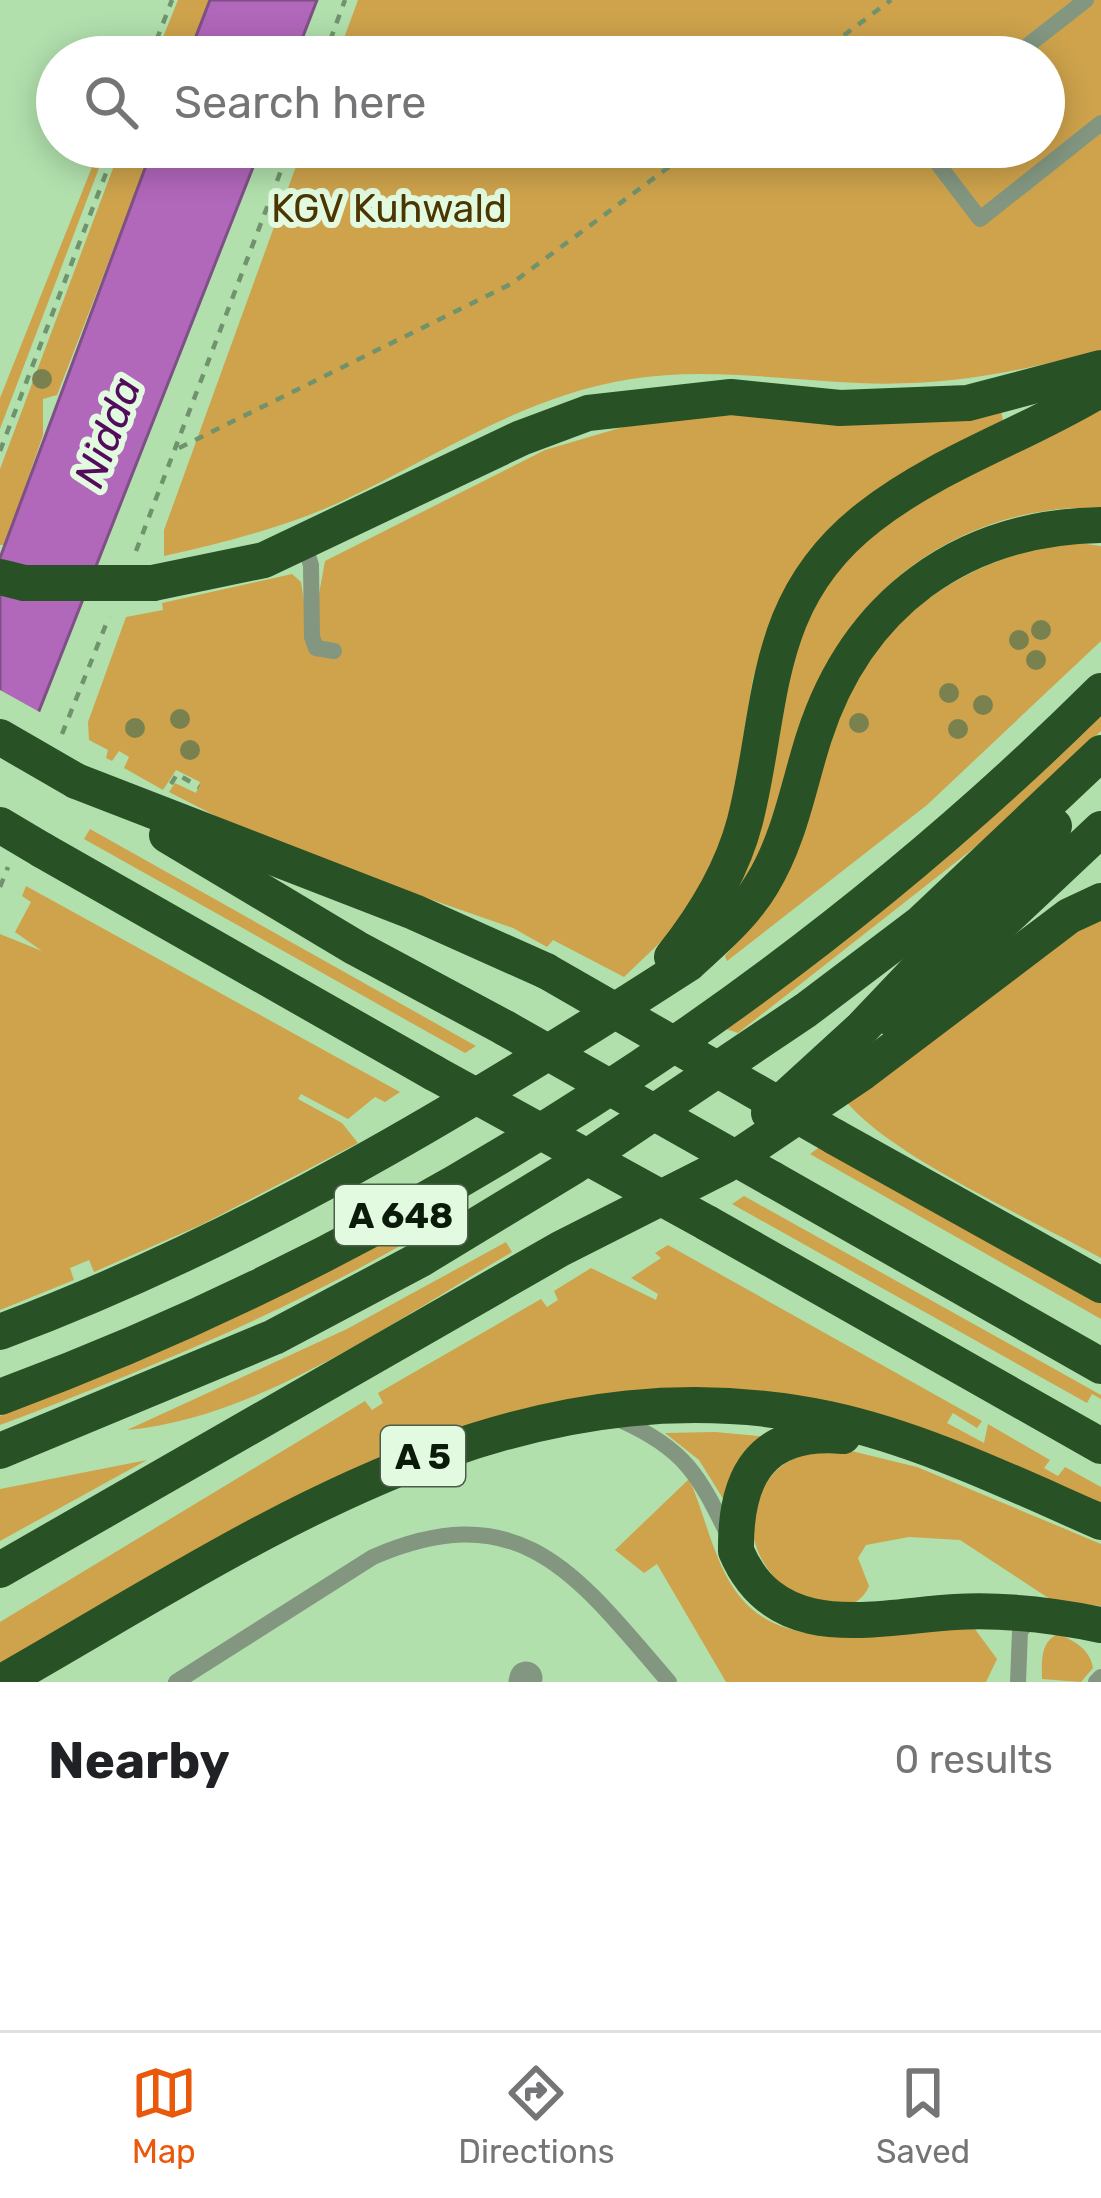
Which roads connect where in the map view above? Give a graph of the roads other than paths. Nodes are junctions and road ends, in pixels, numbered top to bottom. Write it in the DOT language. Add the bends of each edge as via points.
graph roads {
  1 [pos="1086,0"];
  2 [pos="1040,36"];
  3 [pos="1101,123"];
  4 [pos="1065,152"];
  5 [pos="941,168"];
  6 [pos="1044,168"];
  7 [pos="1101,368"];
  8 [pos="1101,389"];
  9 [pos="1101,525"];
  10 [pos="304,544"];
  11 [pos="0,578"];
  12 [pos="334,651"];
  13 [pos="1101,691"];
  14 [pos="0,737"];
  15 [pos="1101,753"];
  16 [pos="1101,769"];
  17 [pos="76,781"];
  18 [pos="0,825"];
  19 [pos="1101,830"];
  20 [pos="1101,901"];
  21 [pos="607,1016"];
  22 [pos="769,1113"];
  23 [pos="560,1249"];
  24 [pos="1101,1285"];
  25 [pos="0,1332"];
  26 [pos="1101,1366"];
  27 [pos="0,1397"];
  28 [pos="603,1413"];
  29 [pos="891,1440"];
  30 [pos="1101,1446"];
  31 [pos="0,1451"];
  32 [pos="1101,1522"];
  33 [pos="736,1551"];
  34 [pos="5,1568"];
  35 [pos="1047,1614"];
  36 [pos="1097,1628"];
  37 [pos="2,1682"];
  38 [pos="176,1682"];
  39 [pos="670,1682"];
  40 [pos="1018,1682"];
  1 -- 2 [label="lane"];
  3 -- 4 [label="lane"];
  5 -- 6 [label="lane" via="980,219"];
  7 -- 10 [label="highway" via="968,403 840,408 731,397 588,412"];
  8 -- 21 [label="highway" via="942,470 867,518 827,560 774,655 745,820 728,866 674,956"];
  9 -- 21 [label="highway, A 648" via="1057,526 959,556 879,617 835,680 782,846 761,886 688,964"];
  10 -- 11 [label="highway, bridge" via="153,583"];
  10 -- 12 [label="lane" via="311,637 316,648"];
  13 -- 27 [label="highway, A 648" via="908,868 473,1173 227,1303"];
  14 -- 17 [label="highway, bridge"];
  15 -- 31 [label="highway, A 648" via="921,923 574,1166 274,1336"];
  16 -- 22 [label="highway" via="942,946"];
  17 -- 24 [label="highway, bridge" via="546,971"];
  17 -- 26 [label="highway, bridge" via="356,948"];
  18 -- 30 [label="highway, bridge"];
  19 -- 22 [label="highway" via="876,1040"];
  20 -- 23 [label="highway" via="1069,916 724,1166"];
  21 -- 25 [label="highway, A 648" via="376,1159 119,1285"];
  22 -- 23 [label="highway"];
  23 -- 34 [label="highway"];
  28 -- 29 [label="highway, A 5" via="794,1413"];
  28 -- 33 [label="lane" via="650,1433 693,1467"];
  28 -- 37 [label="highway, A 5" via="484,1435 360,1482"];
  29 -- 32 [label="highway, A 5"];
  29 -- 33 [label="highway" via="817,1435 784,1442 761,1458 739,1497"];
  33 -- 35 [label="highway" via="772,1598 831,1622"];
  35 -- 36 [label="highway"];
  35 -- 40 [label="lane" via="1024,1621"];
  38 -- 39 [label="lane" via="373,1558 408,1542 468,1532 564,1567"];
}
